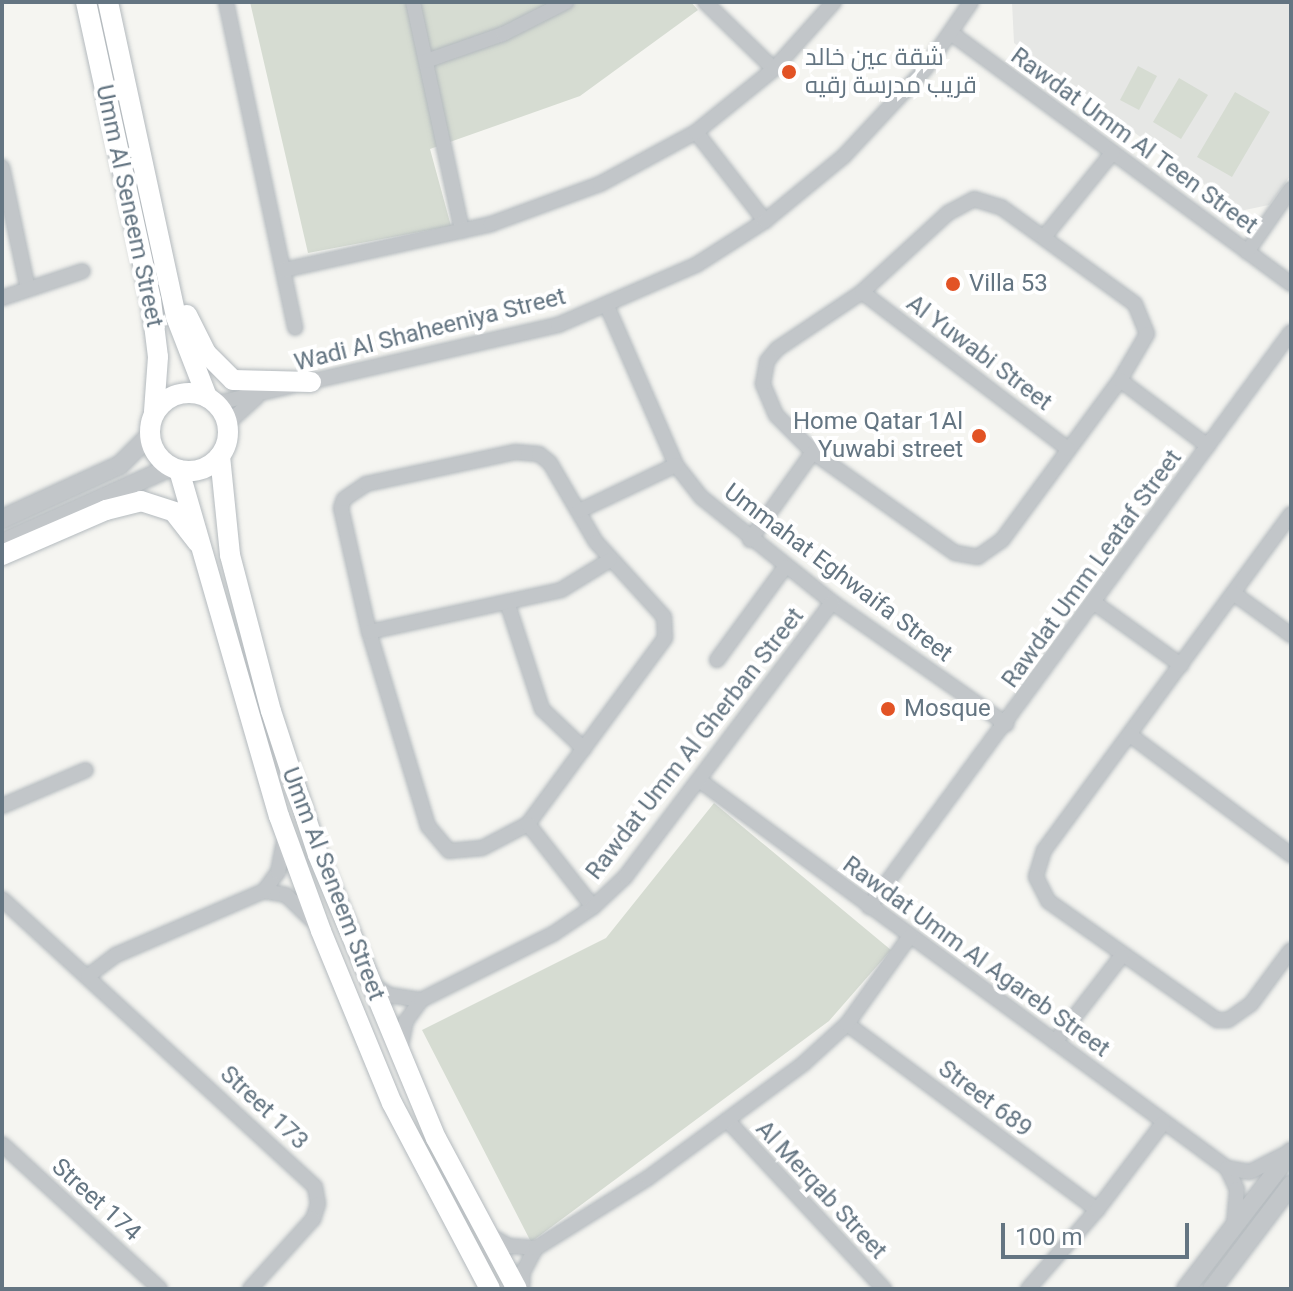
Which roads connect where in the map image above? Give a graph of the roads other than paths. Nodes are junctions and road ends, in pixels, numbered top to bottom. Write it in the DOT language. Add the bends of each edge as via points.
graph roads {
  1 [pos="86,2"];
  2 [pos="108,2"];
  3 [pos="226,2"];
  4 [pos="413,2"];
  5 [pos="566,2"];
  6 [pos="705,2"];
  7 [pos="834,2"];
  8 [pos="971,2"];
  9 [pos="951,33"];
  10 [pos="426,61"];
  11 [pos="774,69"];
  12 [pos="696,132"];
  13 [pos="1113,152"];
  14 [pos="2,167"];
  15 [pos="1291,189"];
  16 [pos="765,221"];
  17 [pos="462,231"];
  18 [pos="1044,237"];
  19 [pos="157,239"];
  20 [pos="1247,252"];
  21 [pos="284,270"];
  22 [pos="83,271"];
  23 [pos="1291,284"];
  24 [pos="28,289"];
  25 [pos="862,292"];
  26 [pos="2,298"];
  27 [pos="607,306"];
  28 [pos="295,328"];
  29 [pos="1291,332"];
  30 [pos="1120,380"];
  31 [pos="311,382"];
  32 [pos="259,395"];
  33 [pos="212,400"];
  34 [pos="154,412"];
  35 [pos="228,423"];
  36 [pos="149,436"];
  37 [pos="1208,446"];
  38 [pos="1068,449"];
  39 [pos="813,452"];
  40 [pos="220,456"];
  41 [pos="676,465"];
  42 [pos="175,469"];
  43 [pos="579,511"];
  44 [pos="1291,514"];
  45 [pos="2,519"];
  46 [pos="750,540"];
  47 [pos="2,543"];
  48 [pos="2,555"];
  49 [pos="610,560"];
  50 [pos="785,567"];
  51 [pos="213,575"];
  52 [pos="1233,593"];
  53 [pos="507,602"];
  54 [pos="832,602"];
  55 [pos="1096,604"];
  56 [pos="369,632"];
  57 [pos="1291,635"];
  58 [pos="717,660"];
  59 [pos="1181,665"];
  60 [pos="1006,724"];
  61 [pos="1130,735"];
  62 [pos="584,749"];
  63 [pos="86,770"];
  64 [pos="699,780"];
  65 [pos="2,806"];
  66 [pos="528,824"];
  67 [pos="285,835"];
  68 [pos="1291,855"];
  69 [pos="264,891"];
  70 [pos="2,899"];
  71 [pos="593,907"];
  72 [pos="869,907"];
  73 [pos="321,931"];
  74 [pos="910,936"];
  75 [pos="1291,950"];
  76 [pos="1121,957"];
  77 [pos="88,976"];
  78 [pos="365,976"];
  79 [pos="421,1000"];
  80 [pos="847,1024"];
  81 [pos="1055,1042"];
  82 [pos="400,1055"];
  83 [pos="727,1120"];
  84 [pos="1163,1123"];
  85 [pos="2,1144"];
  86 [pos="1291,1151"];
  87 [pos="1227,1168"];
  88 [pos="1291,1185"];
  89 [pos="1097,1210"];
  90 [pos="485,1232"];
  91 [pos="1230,1234"];
  92 [pos="536,1248"];
  93 [pos="488,1288"];
  94 [pos="160,1289"];
  95 [pos="250,1289"];
  96 [pos="519,1289"];
  97 [pos="884,1289"];
  98 [pos="1028,1289"];
  99 [pos="1186,1289"];
  100 [pos="1212,1289"];
  1 -- 34 [label="main road, Umm Al Seneem Street" via="151,300 158,357"];
  2 -- 19 [label="main road, Umm Al Seneem Street"];
  3 -- 21 [label="street"];
  4 -- 10 [label="street"];
  5 -- 10 [label="street" via="503,34"];
  6 -- 11 [label="street"];
  7 -- 11 [label="street"];
  8 -- 9 [label="street, Wadi Al Shaheeniya Street"];
  9 -- 13 [label="street, Rawdat Umm Al Teen Street"];
  9 -- 16 [label="street, Wadi Al Shaheeniya Street" via="843,157"];
  10 -- 17 [label="street"];
  11 -- 12 [label="street"];
  12 -- 16 [label="street"];
  12 -- 17 [label="street" via="564,200"];
  13 -- 18 [label="street"];
  13 -- 20 [label="street, Rawdat Umm Al Teen Street"];
  14 -- 24 [label="street"];
  15 -- 20 [label="street"];
  16 -- 27 [label="street, Wadi Al Shaheeniya Street" via="696,265"];
  17 -- 21 [label="street"];
  18 -- 25 [label="street" via="1001,207 974,199 948,213"];
  18 -- 30 [label="street" via="1141,312 1147,334"];
  19 -- 31 [label="main road" via="198,339 224,374 243,383"];
  19 -- 33 [label="main road, Umm Al Seneem Street" via="184,342"];
  20 -- 23 [label="street, Rawdat Umm Al Teen Street"];
  21 -- 28 [label="street"];
  22 -- 24 [label="street"];
  24 -- 26 [label="street"];
  25 -- 38 [label="street, Al Yuwabi Street"];
  25 -- 39 [label="street" via="777,349 763,372 776,415"];
  27 -- 31 [label="street, Wadi Al Shaheeniya Street" via="508,339"];
  27 -- 41 [label="street, Ummahat Eghwaifa Street"];
  29 -- 37 [label="street, Rawdat Umm Leataf Street"];
  30 -- 37 [label="street"];
  30 -- 38 [label="street"];
  31 -- 32 [label="street, Wadi Al Shaheeniya Street"];
  32 -- 33 [label="street, Wadi Al Shaheeniya Street"];
  32 -- 35 [label="street, Wadi Al Shaheeniya Street"];
  33 -- 34 [label="main road" via="172,396"];
  33 -- 35 [label="main road"];
  34 -- 36 [label="main road"];
  35 -- 40 [label="main road"];
  36 -- 42 [label="main road" via="156,454"];
  36 -- 45 [label="street" via="120,465"];
  37 -- 55 [label="street, Rawdat Umm Leataf Street"];
  38 -- 39 [label="street" via="1002,540 978,557 955,553"];
  39 -- 46 [label="street"];
  40 -- 42 [label="main road" via="202,469"];
  40 -- 78 [label="main road, Umm Al Seneem Street" via="230,555 264,686 318,855"];
  41 -- 43 [label="street"];
  41 -- 46 [label="street, Ummahat Eghwaifa Street" via="701,497"];
  42 -- 47 [label="street"];
  42 -- 51 [label="main road, Umm Al Seneem Street"];
  43 -- 49 [label="street"];
  43 -- 56 [label="street" via="550,463 529,452 353,490 344,499 340,519"];
  44 -- 52 [label="street"];
  46 -- 50 [label="street, Ummahat Eghwaifa Street"];
  48 -- 51 [label="main road" via="106,510 149,502 185,523"];
  49 -- 53 [label="street" via="573,585"];
  49 -- 62 [label="street" via="657,606 667,626 665,638"];
  50 -- 54 [label="street, Ummahat Eghwaifa Street"];
  50 -- 58 [label="street"];
  51 -- 67 [label="main road, Umm Al Seneem Street"];
  52 -- 57 [label="street"];
  52 -- 59 [label="street"];
  53 -- 56 [label="street"];
  53 -- 62 [label="street" via="542,709"];
  54 -- 60 [label="street, Ummahat Eghwaifa Street"];
  54 -- 64 [label="street, Rawdat Umm Al Gherban Street"];
  55 -- 59 [label="street"];
  55 -- 60 [label="street, Rawdat Umm Leataf Street"];
  56 -- 66 [label="street" via="437,841 449,851 466,853"];
  59 -- 61 [label="street"];
  60 -- 72 [label="street, Rawdat Umm Leataf Street"];
  61 -- 68 [label="street"];
  61 -- 76 [label="street" via="1044,850 1036,877 1048,901"];
  62 -- 66 [label="street"];
  63 -- 65 [label="street"];
  64 -- 71 [label="street, Rawdat Umm Al Gherban Street" via="625,877"];
  64 -- 72 [label="street, Rawdat Umm Al Agareb Street"];
  66 -- 71 [label="street"];
  67 -- 69 [label="street" via="278,872"];
  67 -- 73 [label="main road, Umm Al Seneem Street"];
  69 -- 73 [label="street" via="293,900"];
  69 -- 77 [label="street" via="116,955"];
  70 -- 77 [label="street, Street 173"];
  71 -- 79 [label="street, Rawdat Umm Al Gherban Street" via="553,934"];
  72 -- 74 [label="street, Rawdat Umm Al Agareb Street"];
  73 -- 93 [label="main road, Umm Al Seneem Street" via="392,1103"];
  74 -- 80 [label="street"];
  74 -- 81 [label="street, Rawdat Umm Al Agareb Street"];
  75 -- 76 [label="street" via="1251,1004 1228,1020 1205,1017"];
  76 -- 81 [label="street"];
  77 -- 95 [label="street, Street 173" via="315,1187 318,1204 313,1219"];
  78 -- 79 [label="street" via="389,995"];
  78 -- 82 [label="main road, Umm Al Seneem Street"];
  79 -- 82 [label="street" via="406,1021"];
  80 -- 83 [label="street"];
  80 -- 89 [label="street, Street 689"];
  81 -- 84 [label="street, Rawdat Umm Al Agareb Street"];
  82 -- 90 [label="main road, Umm Al Seneem Street"];
  83 -- 92 [label="street" via="648,1178"];
  83 -- 97 [label="street, Al Merqab Street"];
  84 -- 87 [label="street, Rawdat Umm Al Agareb Street"];
  84 -- 89 [label="street"];
  85 -- 94 [label="street, Street 174"];
  86 -- 87 [label="street" via="1262,1169"];
  86 -- 91 [label="street"];
  87 -- 91 [label="street" via="1239,1200"];
  88 -- 100 [label="street"];
  89 -- 98 [label="street"];
  90 -- 92 [label="street" via="509,1246"];
  90 -- 96 [label="main road, Umm Al Seneem Street"];
  91 -- 99 [label="street"];
  92 -- 96 [label="street"];
}
